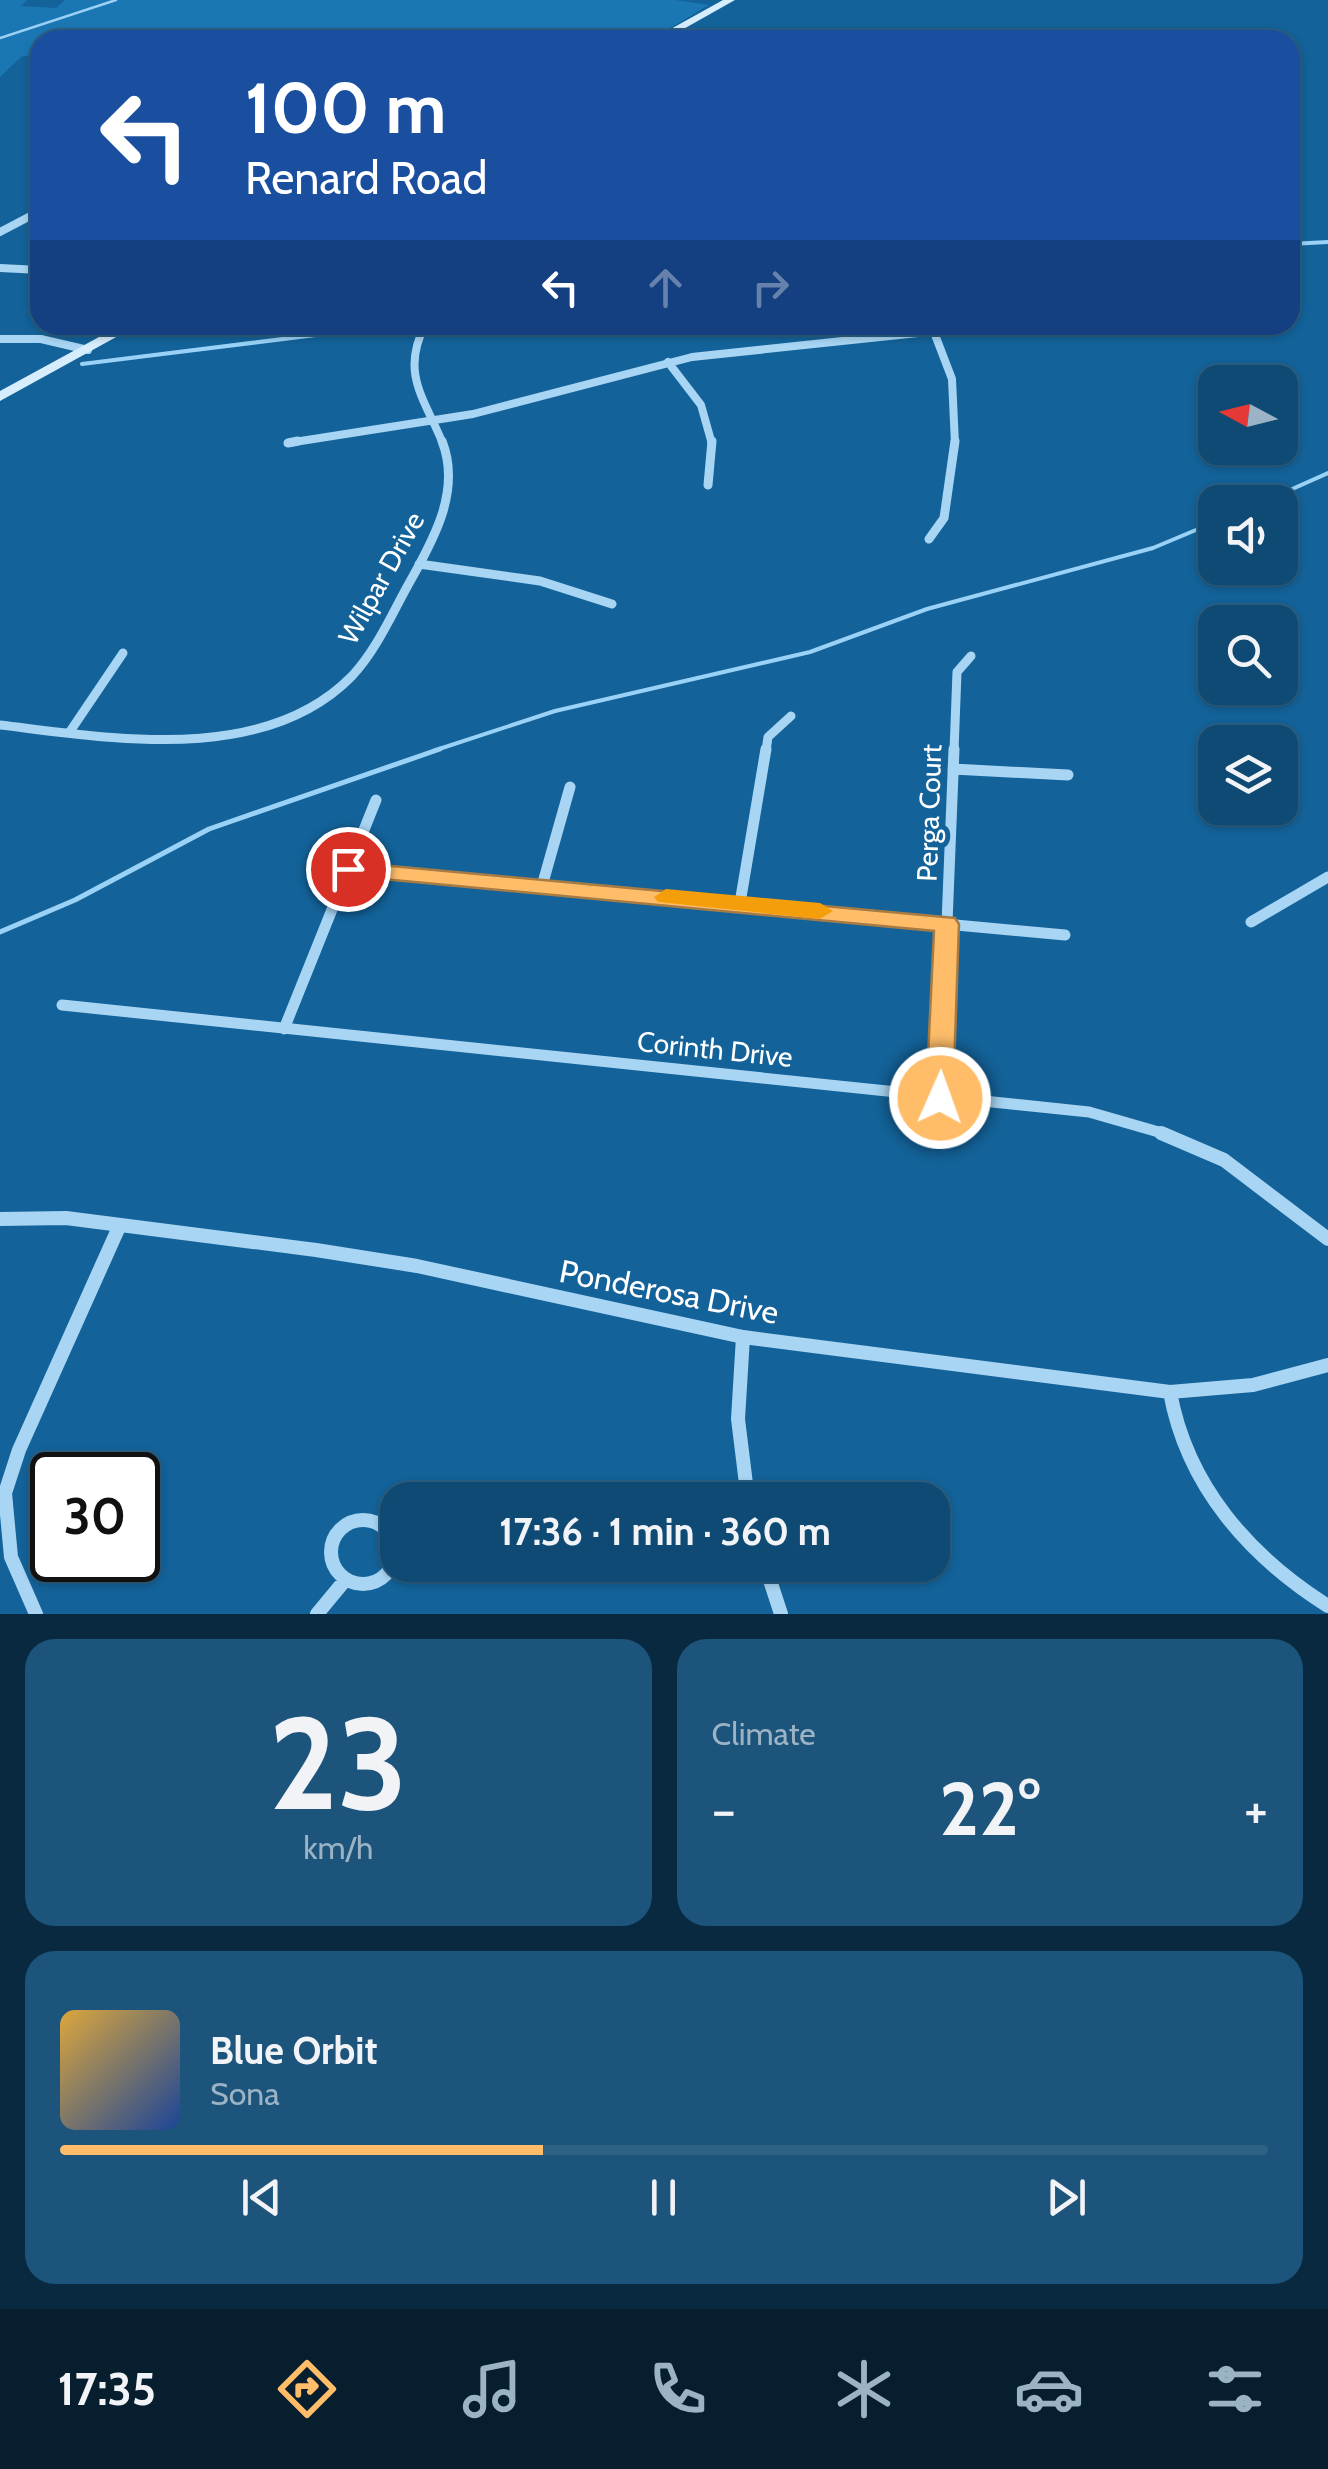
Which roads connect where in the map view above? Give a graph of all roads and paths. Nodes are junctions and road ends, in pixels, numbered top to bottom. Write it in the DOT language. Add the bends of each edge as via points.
graph roads {
  1 [pos="730,0"];
  2 [pos="674,30"];
  3 [pos="30,216"];
  4 [pos="0,232"];
  5 [pos="0,268"];
  6 [pos="30,270"];
  7 [pos="114,335"];
  8 [pos="421,335"];
  9 [pos="907,335"];
  10 [pos="935,335"];
  11 [pos="0,339"];
  12 [pos="88,350"];
  13 [pos="668,362"];
  14 [pos="0,397"];
  15 [pos="431,420"];
  16 [pos="288,443"];
  17 [pos="708,485"];
  18 [pos="929,539"];
  19 [pos="420,564"];
  20 [pos="612,604"];
  21 [pos="123,654"];
  22 [pos="971,656"];
  23 [pos="791,716"];
  24 [pos="0,725"];
  25 [pos="70,733"];
  26 [pos="953,770"];
  27 [pos="1068,776"];
  28 [pos="570,787"];
  29 [pos="376,800"];
  30 [pos="348,869"];
  31 [pos="1328,877"];
  32 [pos="542,886"];
  33 [pos="740,903"];
  34 [pos="1251,922"];
  35 [pos="947,924"];
  36 [pos="1065,935"];
  37 [pos="62,1005"];
  38 [pos="284,1028"];
  39 [pos="940,1098"];
  40 [pos="0,1219"];
  41 [pos="119,1227"];
  42 [pos="1328,1238"];
  43 [pos="743,1337"];
  44 [pos="1328,1364"];
  45 [pos="1170,1392"];
  46 [pos="744,1482"];
  47 [pos="346,1580"];
  48 [pos="771,1582"];
  49 [pos="1328,1606"];
  50 [pos="36,1614"];
  51 [pos="318,1614"];
  52 [pos="781,1614"];
  1 -- 2 [label="main road"];
  3 -- 4 [label="street"];
  5 -- 6 [label="street"];
  7 -- 12 [label="main road"];
  8 -- 15 [label="street, Wilpar Drive" via="410,364"];
  9 -- 13 [label="street"];
  10 -- 18 [label="street" via="952,369 960,415 944,518"];
  11 -- 12 [label="street" via="41,339"];
  12 -- 14 [label="main road"];
  13 -- 15 [label="street"];
  13 -- 17 [label="street" via="712,425"];
  15 -- 16 [label="street"];
  15 -- 19 [label="street, Wilpar Drive" via="450,484"];
  19 -- 20 [label="street" via="520,574"];
  19 -- 25 [label="street, Wilpar Drive" via="367,657 340,687 298,712 243,730 165,741"];
  21 -- 25 [label="street"];
  22 -- 26 [label="street, Perga Court" via="957,672"];
  23 -- 33 [label="street" via="768,737"];
  24 -- 25 [label="street, Wilpar Drive"];
  26 -- 27 [label="street"];
  26 -- 35 [label="street, Perga Court"];
  28 -- 32 [label="street"];
  29 -- 30 [label="street"];
  30 -- 32 [label="street"];
  30 -- 38 [label="street"];
  31 -- 34 [label="street"];
  32 -- 33 [label="street"];
  33 -- 35 [label="street"];
  35 -- 36 [label="street"];
  35 -- 39 [label="street, Perga Court"];
  37 -- 38 [label="street, Corinth Drive"];
  38 -- 39 [label="street, Corinth Drive"];
  39 -- 42 [label="street, Corinth Drive" via="1089,1112 1179,1138 1224,1160"];
  40 -- 41 [label="street, Ponderosa Drive" via="66,1218"];
  41 -- 43 [label="street, Ponderosa Drive" via="418,1266"];
  41 -- 50 [label="street" via="5,1492 11,1557"];
  43 -- 45 [label="street, Ponderosa Drive"];
  43 -- 46 [label="street" via="736,1407"];
  44 -- 45 [label="street, Ponderosa Drive" via="1253,1385"];
  45 -- 49 [label="street" via="1178,1434 1198,1478 1255,1550"];
  47 -- 47 [label="street" via="373,1580 390,1566 397,1546 389,1528 370,1521 340,1532 330,1562"];
  47 -- 51 [label="street"];
  48 -- 52 [label="street"];
}
